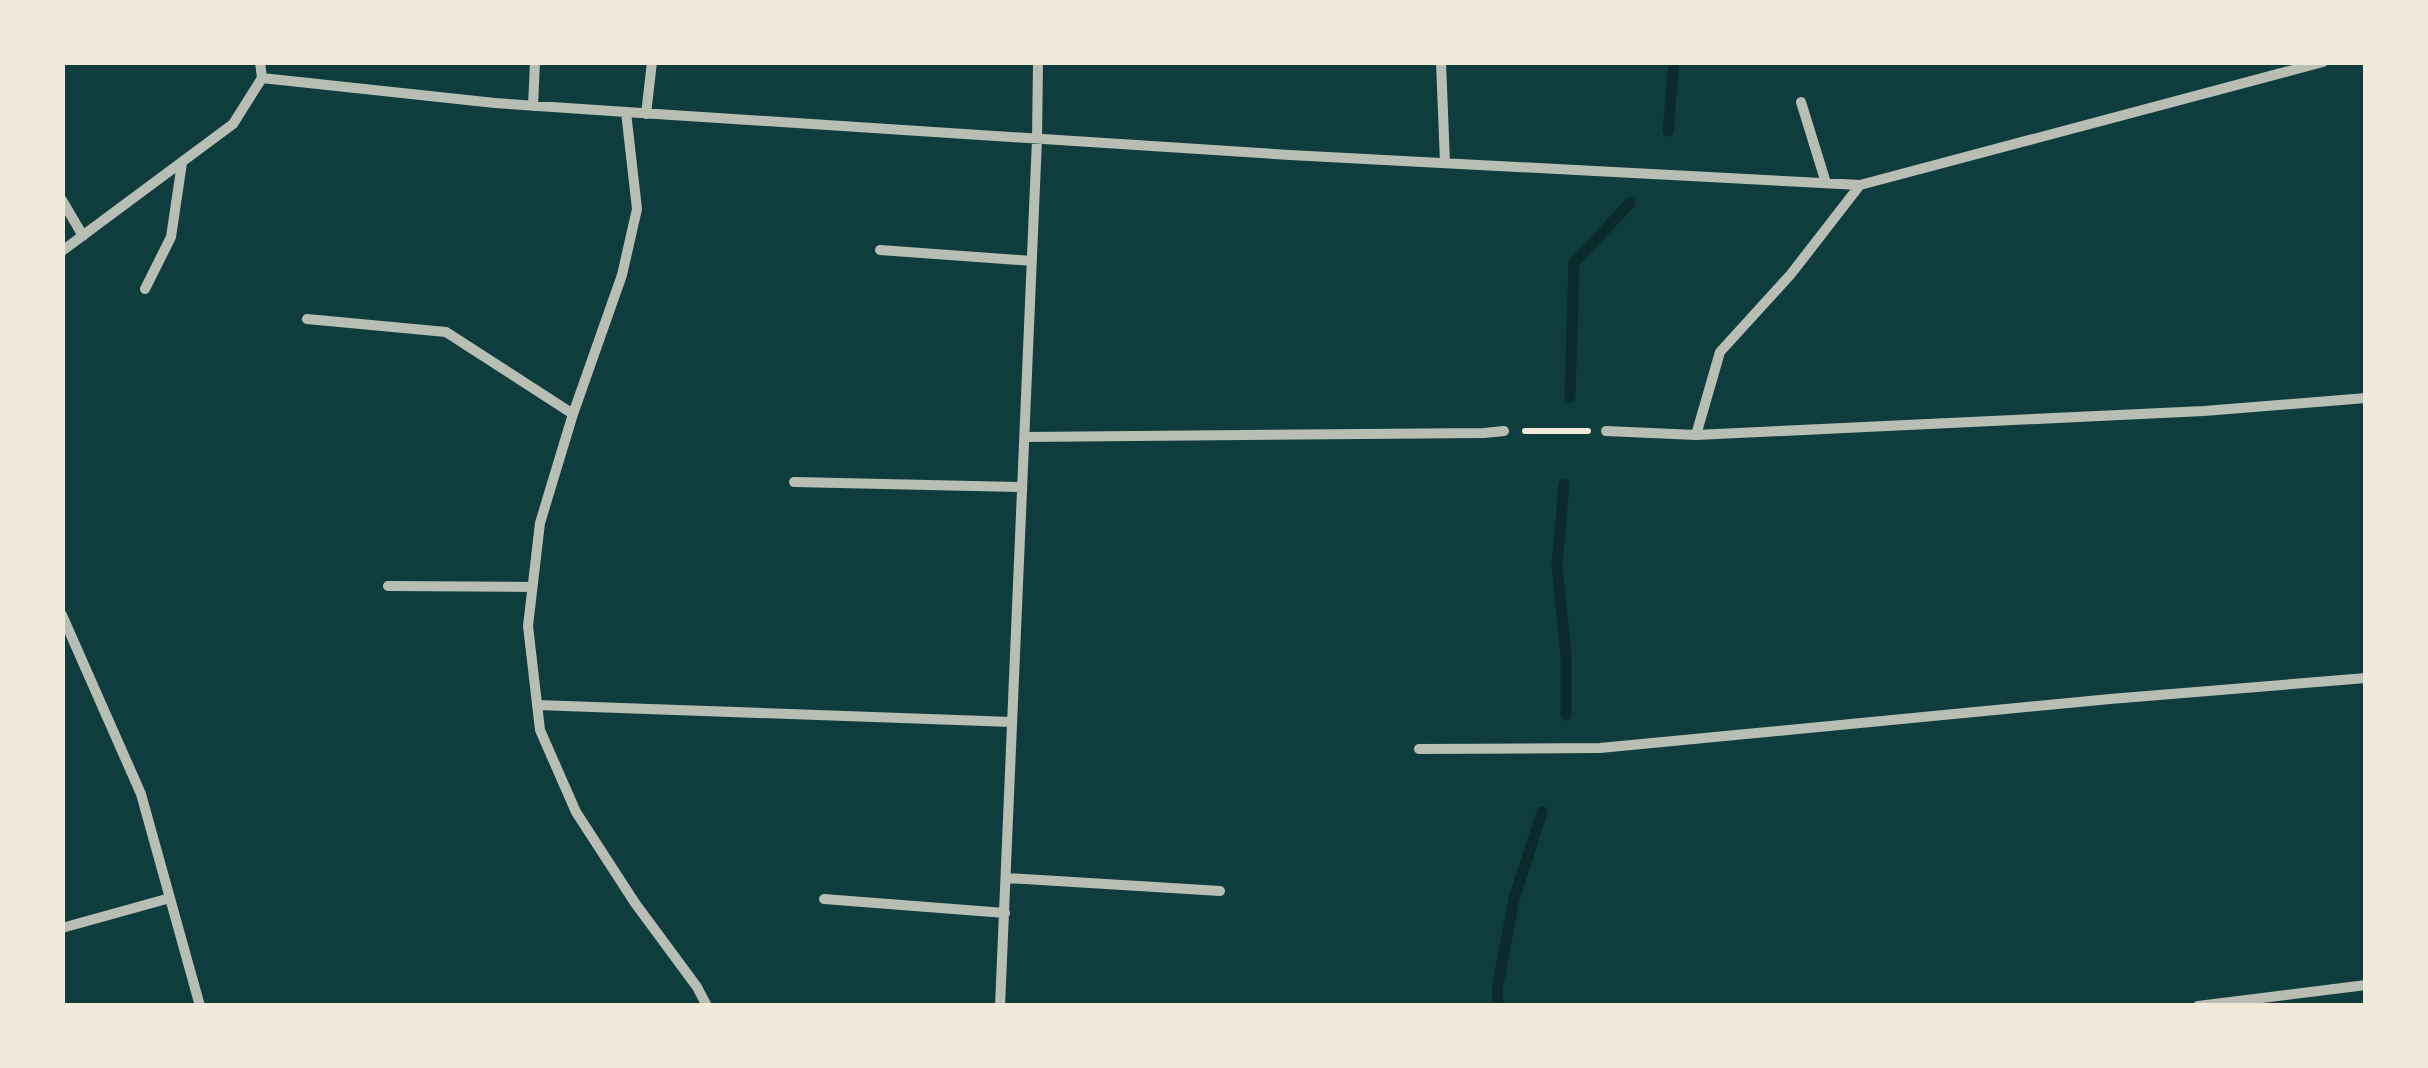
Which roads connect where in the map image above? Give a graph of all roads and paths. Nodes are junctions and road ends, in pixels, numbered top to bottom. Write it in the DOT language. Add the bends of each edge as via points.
graph roads {
  1 [pos="260,62"];
  2 [pos="534,62"];
  3 [pos="652,62"];
  4 [pos="1038,62"];
  5 [pos="1441,62"];
  6 [pos="2323,62"];
  7 [pos="262,78"];
  8 [pos="1801,102"];
  9 [pos="533,106"];
  10 [pos="626,112"];
  11 [pos="646,114"];
  12 [pos="1037,139"];
  13 [pos="182,163"];
  14 [pos="1446,163"];
  15 [pos="1826,183"];
  16 [pos="1860,185"];
  17 [pos="62,200"];
  18 [pos="84,236"];
  19 [pos="880,250"];
  20 [pos="62,252"];
  21 [pos="1032,261"];
  22 [pos="144,289"];
  23 [pos="307,319"];
  24 [pos="2366,398"];
  25 [pos="573,414"];
  26 [pos="1504,430"];
  27 [pos="1606,431"];
  28 [pos="1696,435"];
  29 [pos="1024,437"];
  30 [pos="794,482"];
  31 [pos="1022,487"];
  32 [pos="388,586"];
  33 [pos="532,587"];
  34 [pos="62,615"];
  35 [pos="2366,678"];
  36 [pos="537,705"];
  37 [pos="1012,722"];
  38 [pos="1420,749"];
  39 [pos="1006,878"];
  40 [pos="1220,890"];
  41 [pos="170,898"];
  42 [pos="824,899"];
  43 [pos="1005,912"];
  44 [pos="62,928"];
  45 [pos="2366,985"];
  46 [pos="200,1006"];
  47 [pos="706,1006"];
  48 [pos="1000,1006"];
  49 [pos="2198,1006"];
  1 -- 7 [label="street"];
  2 -- 9 [label="street"];
  3 -- 11 [label="street"];
  4 -- 12 [label="street"];
  5 -- 14 [label="street"];
  6 -- 16 [label="street"];
  7 -- 9 [label="street"];
  7 -- 13 [label="street" via="233,124"];
  8 -- 15 [label="street"];
  9 -- 10 [label="street"];
  10 -- 11 [label="street"];
  10 -- 25 [label="street" via="637,209 622,275"];
  11 -- 12 [label="street"];
  12 -- 14 [label="street"];
  12 -- 21 [label="street"];
  13 -- 18 [label="street"];
  13 -- 22 [label="street" via="171,237"];
  14 -- 15 [label="street"];
  15 -- 16 [label="street"];
  16 -- 28 [label="street" via="1720,352"];
  17 -- 18 [label="street"];
  18 -- 20 [label="street"];
  19 -- 21 [label="street"];
  21 -- 29 [label="street"];
  23 -- 25 [label="street" via="446,332"];
  24 -- 28 [label="street"];
  25 -- 33 [label="street" via="540,522"];
  26 -- 27 [label="path"];
  26 -- 29 [label="street"];
  27 -- 28 [label="street"];
  29 -- 31 [label="street"];
  30 -- 31 [label="street"];
  31 -- 37 [label="street"];
  32 -- 33 [label="street"];
  33 -- 36 [label="street" via="528,626"];
  34 -- 41 [label="street" via="142,794"];
  35 -- 38 [label="street" via="1600,748"];
  36 -- 37 [label="street"];
  36 -- 47 [label="street" via="540,730 576,812"];
  37 -- 39 [label="street"];
  39 -- 40 [label="street"];
  39 -- 43 [label="street"];
  41 -- 44 [label="street"];
  41 -- 46 [label="street"];
  42 -- 43 [label="street"];
  43 -- 48 [label="street"];
  45 -- 49 [label="street"];
}
